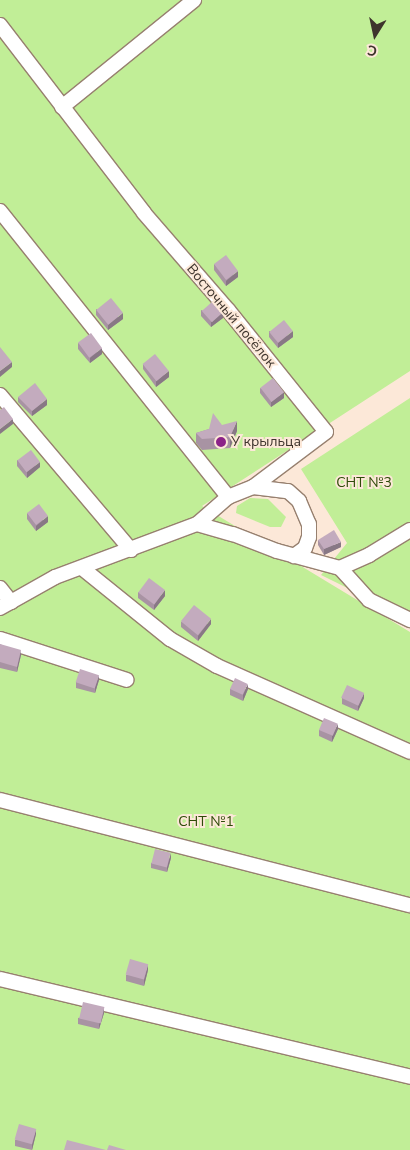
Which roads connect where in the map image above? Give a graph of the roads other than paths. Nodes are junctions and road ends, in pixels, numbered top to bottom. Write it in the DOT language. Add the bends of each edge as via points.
graph roads {
  1 [pos="194,0"];
  2 [pos="0,24"];
  3 [pos="62,107"];
  4 [pos="0,211"];
  5 [pos="0,395"];
  6 [pos="253,487"];
  7 [pos="228,497"];
  8 [pos="197,524"];
  9 [pos="410,530"];
  10 [pos="131,550"];
  11 [pos="294,556"];
  12 [pos="82,568"];
  13 [pos="340,568"];
  14 [pos="0,588"];
  15 [pos="6,605"];
  16 [pos="410,620"];
  17 [pos="0,639"];
  18 [pos="127,680"];
  19 [pos="410,752"];
  20 [pos="0,800"];
  21 [pos="410,905"];
  22 [pos="0,979"];
  23 [pos="410,1077"];
  1 -- 3 [label="street"];
  2 -- 3 [label="street, Восточный посёлок"];
  3 -- 6 [label="street, Восточный посёлок" via="144,213 228,310 326,432"];
  4 -- 7 [label="street"];
  5 -- 10 [label="street"];
  6 -- 7 [label="street, Восточный посёлок"];
  6 -- 11 [label="street" via="288,491 299,501 308,524 309,537 305,548"];
  7 -- 8 [label="street, Восточный посёлок"];
  8 -- 10 [label="street, Восточный посёлок"];
  8 -- 11 [label="street"];
  9 -- 13 [label="street"];
  10 -- 12 [label="street, Восточный посёлок"];
  11 -- 13 [label="street"];
  12 -- 15 [label="street, Восточный посёлок" via="55,577"];
  12 -- 19 [label="street" via="170,639 217,666"];
  13 -- 16 [label="street" via="369,600"];
  14 -- 15 [label="street"];
  17 -- 18 [label="street"];
  20 -- 21 [label="street"];
  22 -- 23 [label="street"];
}
